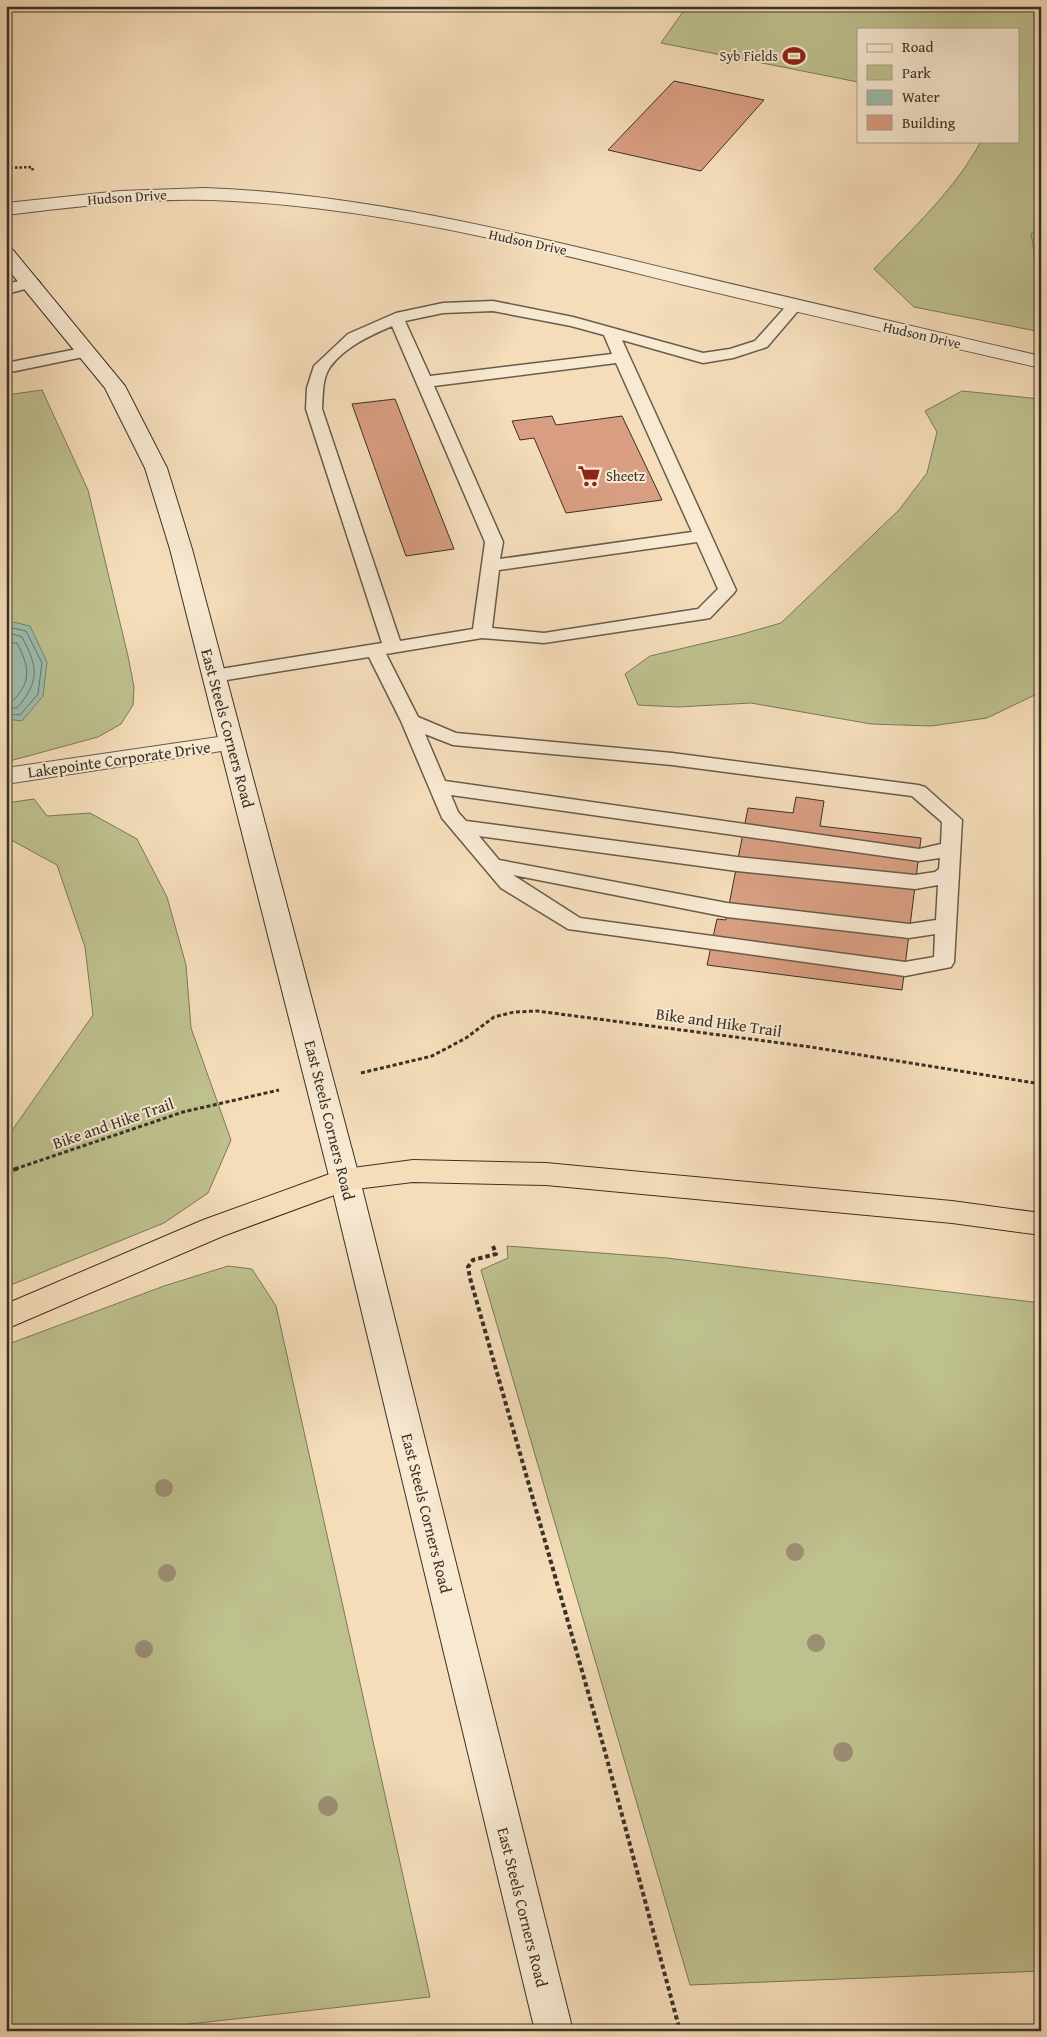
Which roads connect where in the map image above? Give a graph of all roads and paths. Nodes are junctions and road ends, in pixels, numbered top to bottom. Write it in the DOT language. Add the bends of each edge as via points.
graph roads {
  1 [pos="6,168"];
  2 [pos="33,171"];
  3 [pos="6,209"];
  4 [pos="6,254"];
  5 [pos="32,283"];
  6 [pos="6,289"];
  7 [pos="794,306"];
  8 [pos="396,318"];
  9 [pos="610,332"];
  10 [pos="87,352"];
  11 [pos="622,357"];
  12 [pos="1041,362"];
  13 [pos="6,368"];
  14 [pos="424,382"];
  15 [pos="703,536"];
  16 [pos="491,566"];
  17 [pos="482,633"];
  18 [pos="384,649"];
  19 [pos="214,676"];
  20 [pos="410,721"];
  21 [pos="232,743"];
  22 [pos="6,776"];
  23 [pos="437,786"];
  24 [pos="460,827"];
  25 [pos="951,849"];
  26 [pos="493,865"];
  27 [pos="949,872"];
  28 [pos="946,925"];
  29 [pos="405,1064"];
  30 [pos="1041,1084"];
  31 [pos="228,1100"];
  32 [pos="6,1172"];
  33 [pos="345,1180"];
  34 [pos="1041,1224"];
  35 [pos="493,1246"];
  36 [pos="6,1317"];
  37 [pos="554,2031"];
  38 [pos="680,2031"];
  1 -- 2 [label="path" via="32,167"];
  3 -- 7 [label="main road, Hudson Drive" via="137,195 234,195 292,200 404,216 546,245"];
  4 -- 5 [label="main road, East Steels Corners Road"];
  5 -- 6 [label="lane"];
  5 -- 10 [label="main road, East Steels Corners Road"];
  7 -- 9 [label="lane" via="760,344 703,358"];
  7 -- 12 [label="main road, Hudson Drive"];
  8 -- 9 [label="lane" via="443,308 492,306"];
  8 -- 14 [label="lane"];
  8 -- 18 [label="lane" via="354,337 322,366 314,388 314,409"];
  9 -- 11 [label="lane"];
  10 -- 13 [label="lane"];
  10 -- 19 [label="main road, East Steels Corners Road" via="115,386 156,468 182,549"];
  11 -- 14 [label="lane"];
  11 -- 15 [label="lane"];
  14 -- 16 [label="lane" via="494,542"];
  15 -- 16 [label="lane"];
  15 -- 17 [label="lane" via="727,590 704,614 544,638"];
  16 -- 17 [label="lane"];
  17 -- 18 [label="lane"];
  18 -- 19 [label="lane"];
  18 -- 20 [label="lane"];
  19 -- 21 [label="main road, East Steels Corners Road"];
  20 -- 23 [label="lane"];
  20 -- 25 [label="lane" via="453,739 672,759 918,792 952,820"];
  21 -- 22 [label="main road, Lakepointe Corporate Drive"];
  21 -- 33 [label="main road, East Steels Corners Road"];
  23 -- 24 [label="lane" via="449,814"];
  23 -- 25 [label="lane" via="919,855"];
  24 -- 26 [label="lane"];
  24 -- 27 [label="lane" via="737,864 915,882 941,878"];
  25 -- 27 [label="lane"];
  26 -- 28 [label="lane" via="727,910 909,931"];
  26 -- 28 [label="lane" via="508,883 575,924 895,968 944,962"];
  27 -- 28 [label="lane"];
  29 -- 30 [label="path, Bike and Hike Trail" via="448,1048 494,1017 514,1012 537,1012 811,1047"];
  31 -- 32 [label="path, Bike and Hike Trail"];
  33 -- 34 [label="highway" via="413,1171 546,1174 952,1212"];
  33 -- 36 [label="highway" via="213,1228"];
  33 -- 37 [label="main road, East Steels Corners Road"];
  35 -- 38 [label="path" via="496,1254 472,1260 468,1267 470,1278"];
}
